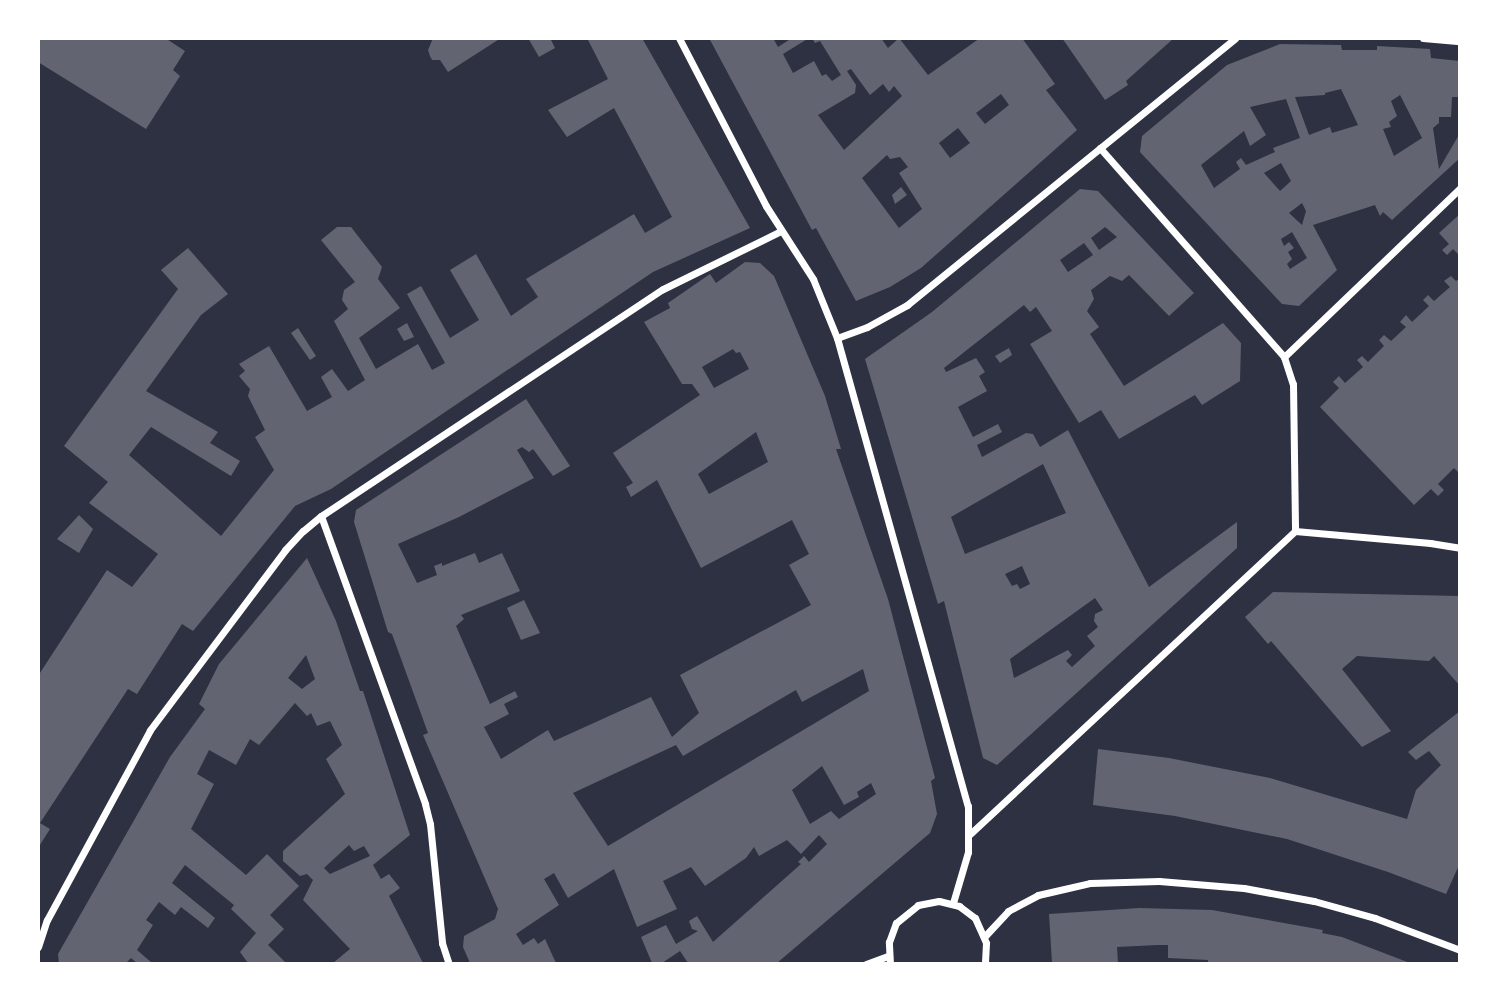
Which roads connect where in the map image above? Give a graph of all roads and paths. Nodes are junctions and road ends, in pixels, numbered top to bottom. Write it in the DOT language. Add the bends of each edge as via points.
graph roads {
  1 [pos="679,38"];
  2 [pos="1235,38"];
  3 [pos="1423,38"];
  4 [pos="1460,41"];
  5 [pos="1100,148"];
  6 [pos="1460,188"];
  7 [pos="781,231"];
  8 [pos="837,338"];
  9 [pos="1284,357"];
  10 [pos="321,516"];
  11 [pos="1295,531"];
  12 [pos="1460,548"];
  13 [pos="970,834"];
  14 [pos="953,903"];
  15 [pos="985,936"];
  16 [pos="38,947"];
  17 [pos="1460,950"];
  18 [pos="889,960"];
  19 [pos="449,964"];
  20 [pos="866,964"];
  21 [pos="985,964"];
  1 -- 7 [label="street"];
  2 -- 5 [label="street"];
  3 -- 4 [label="street"];
  5 -- 8 [label="street" via="907,305"];
  5 -- 9 [label="street"];
  6 -- 9 [label="street"];
  7 -- 8 [label="street" via="813,279"];
  7 -- 10 [label="street" via="663,289"];
  8 -- 13 [label="street" via="961,779"];
  9 -- 11 [label="street" via="1293,384"];
  10 -- 16 [label="street" via="285,550 150,730 47,920"];
  10 -- 19 [label="street" via="425,804 442,943"];
  11 -- 12 [label="street"];
  11 -- 13 [label="street"];
  13 -- 14 [label="street"];
  14 -- 15 [label="street" via="975,918"];
  14 -- 18 [label="street" via="924,902 906,912 893,929"];
  15 -- 17 [label="street" via="1008,911 1038,895 1090,883 1159,881 1244,888 1314,901"];
  15 -- 21 [label="street"];
  18 -- 20 [label="street"];
}
